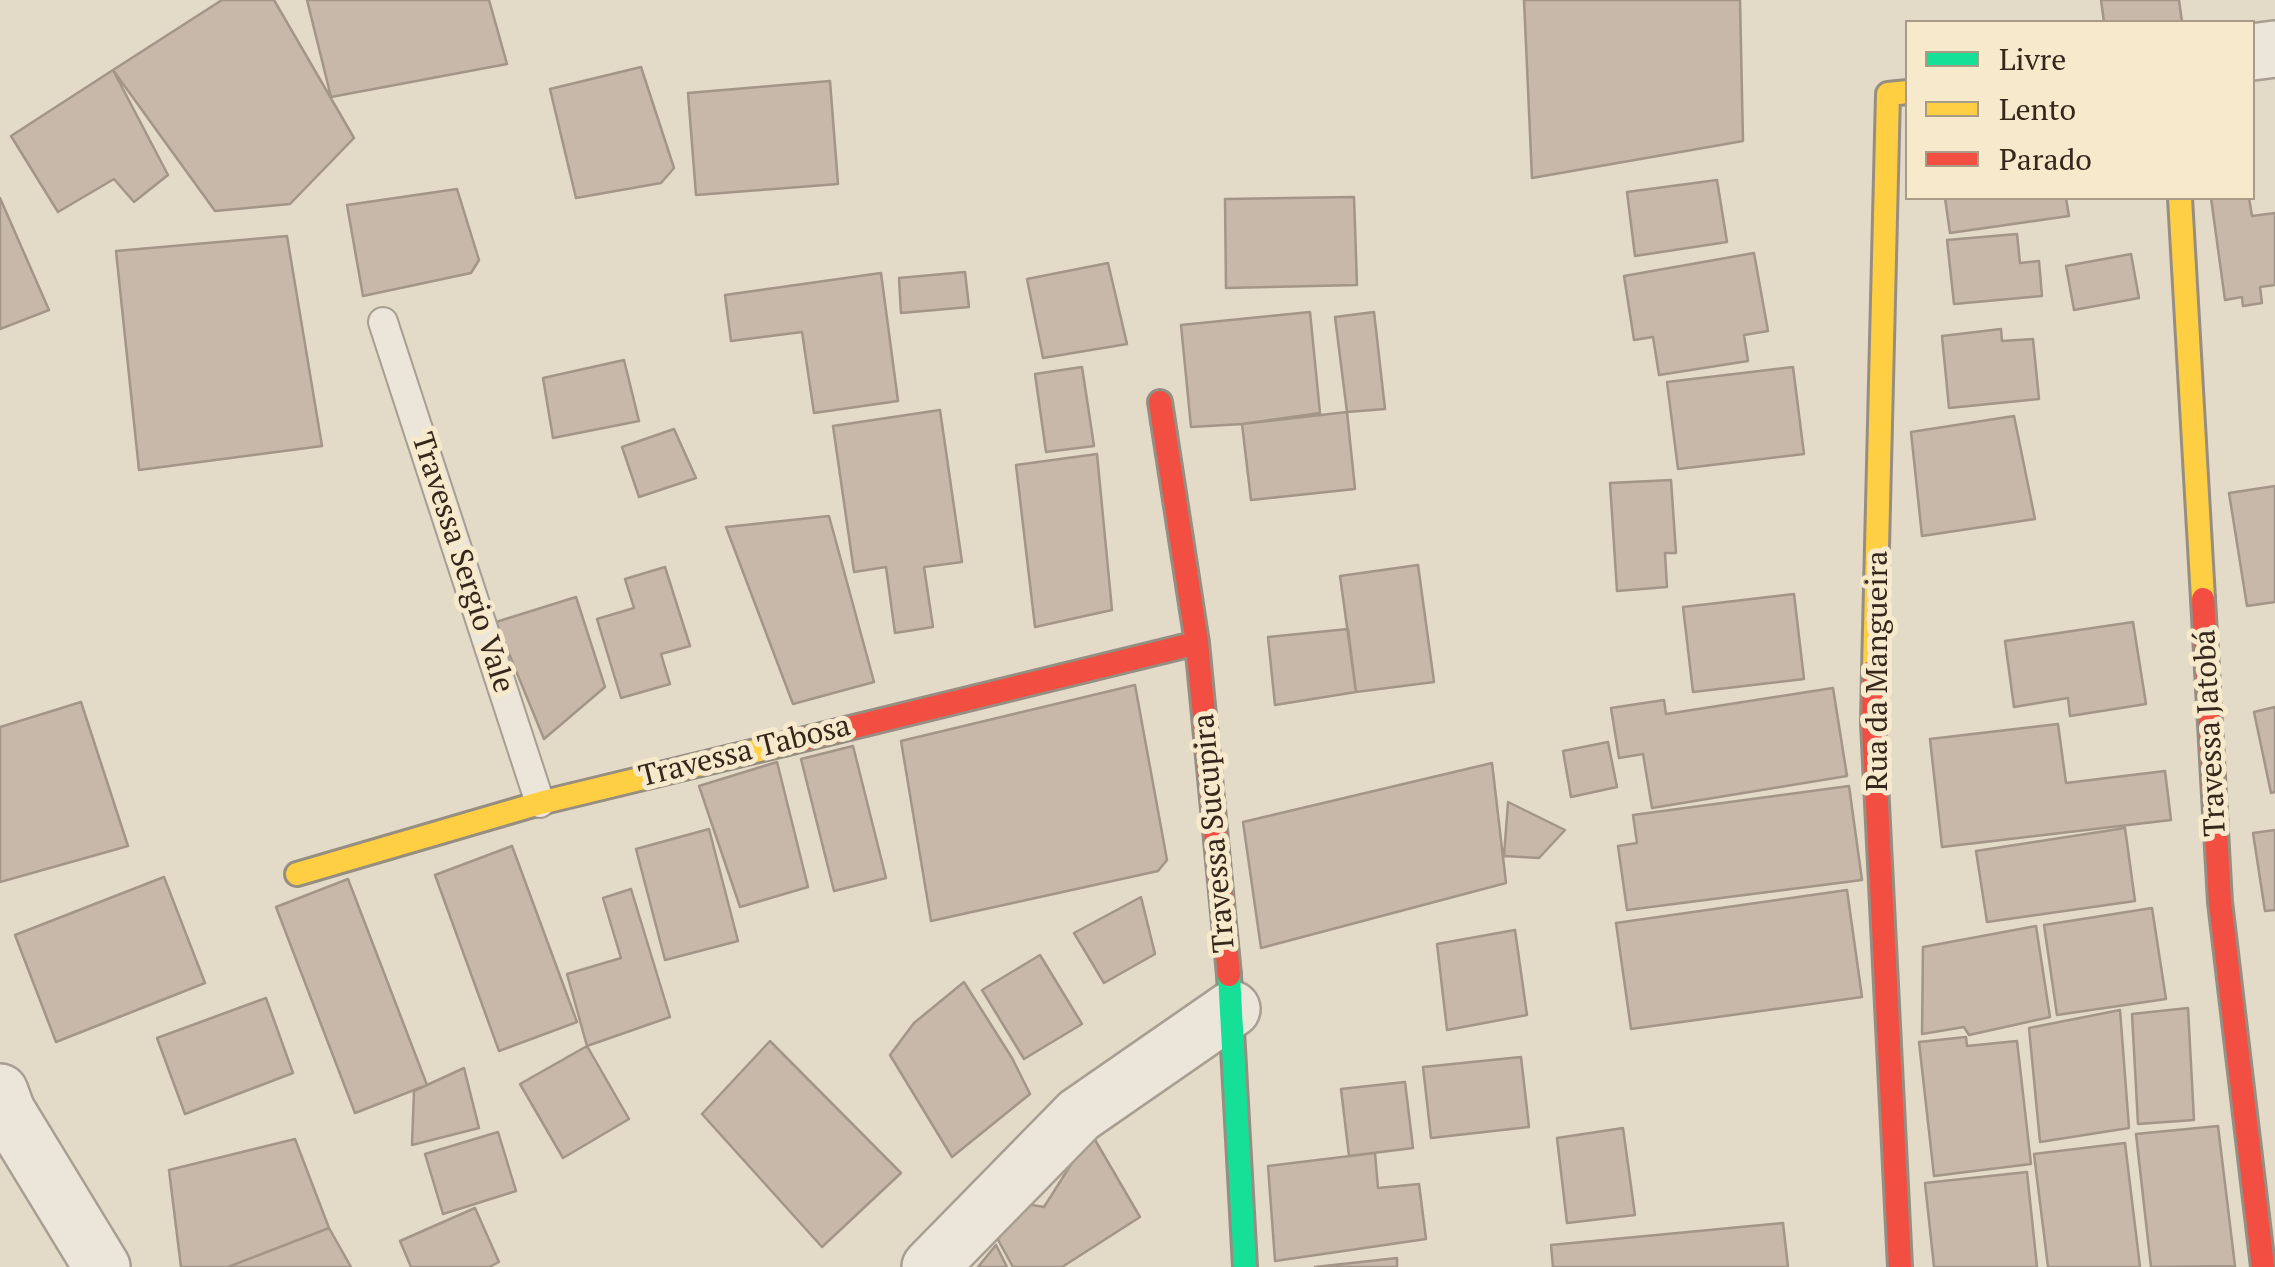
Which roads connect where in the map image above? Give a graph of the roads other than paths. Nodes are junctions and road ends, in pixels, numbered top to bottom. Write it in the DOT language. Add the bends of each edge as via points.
graph roads {
  1 [pos="1905,92"];
  2 [pos="2180,200"];
  3 [pos="383,322"];
  4 [pos="1160,402"];
  5 [pos="1196,643"];
  6 [pos="540,803"];
  7 [pos="297,874"];
  8 [pos="1232,1009"];
  9 [pos="0,1092"];
  10 [pos="102,1267"];
  11 [pos="930,1267"];
  12 [pos="1246,1267"];
  13 [pos="1900,1267"];
  14 [pos="2263,1267"];
  1 -- 13 [label="street, Rua da Mangueira" via="1888,94 1873,723"];
  2 -- 14 [label="street, Travessa Jatobá" via="2220,902"];
  3 -- 6 [label="lane, Travessa Sergio Vale"];
  4 -- 5 [label="street, Travessa Sucupira"];
  5 -- 6 [label="street, Travessa Tabosa"];
  5 -- 8 [label="street, Travessa Sucupira"];
  6 -- 7 [label="street, Travessa Tabosa"];
  8 -- 11 [label="street" via="1080,1114"];
  8 -- 12 [label="street, Travessa Sucupira"];
  9 -- 10 [label="street"];
}
